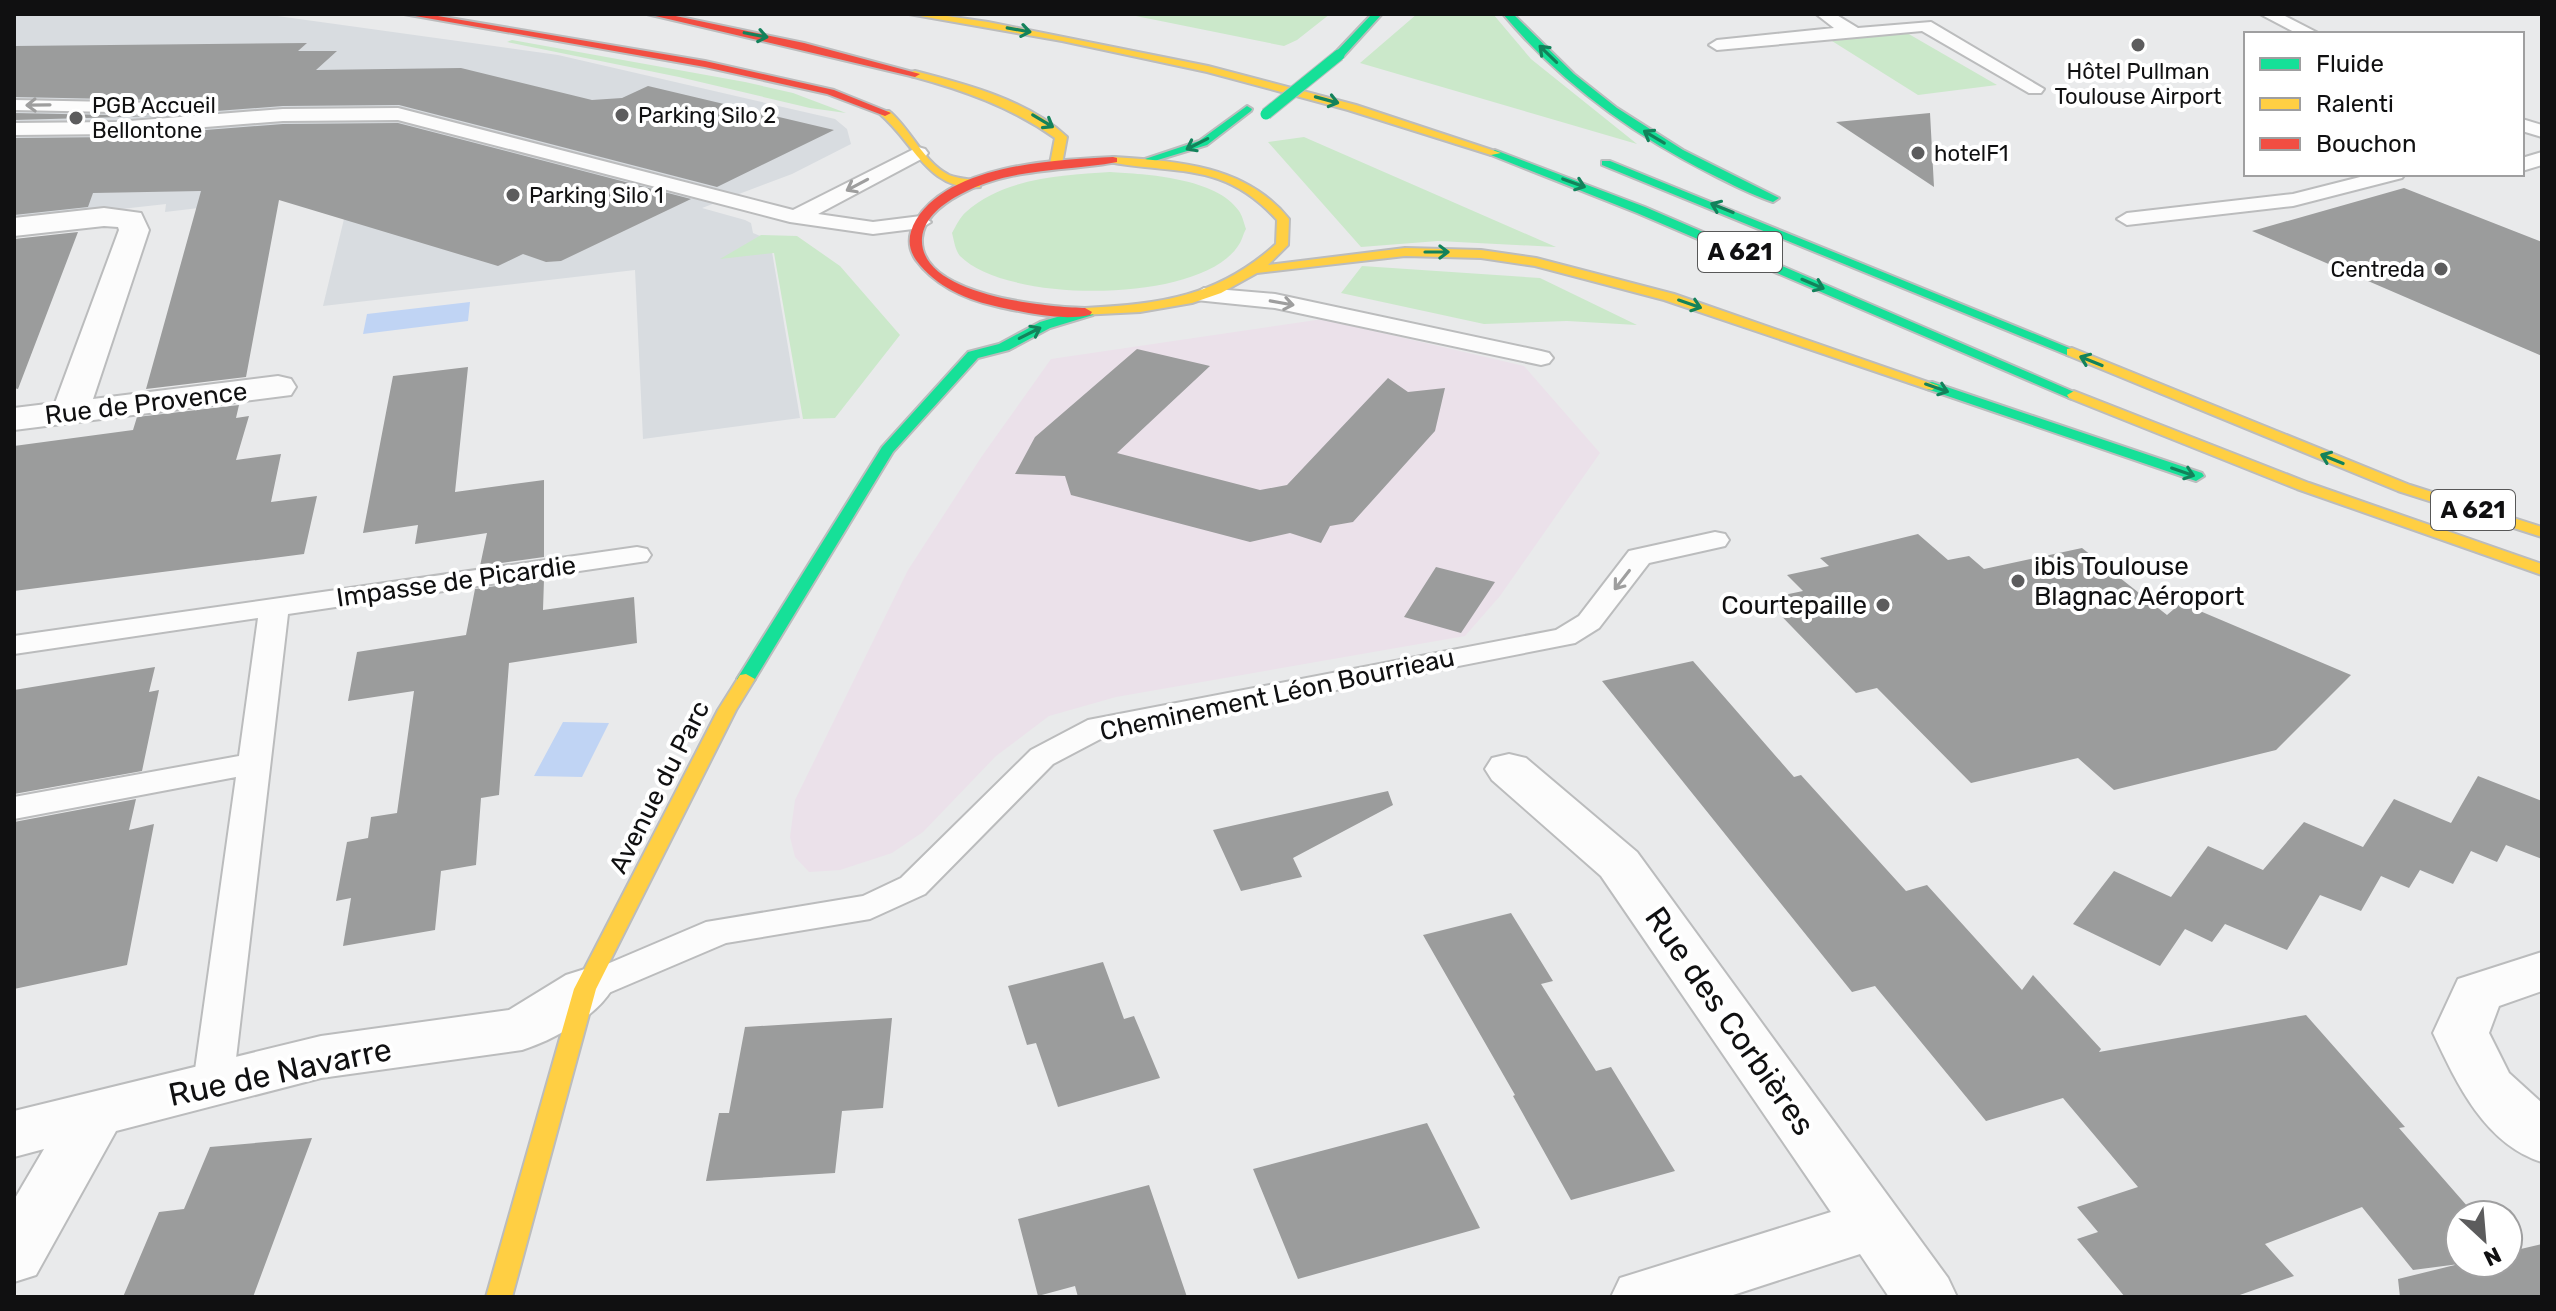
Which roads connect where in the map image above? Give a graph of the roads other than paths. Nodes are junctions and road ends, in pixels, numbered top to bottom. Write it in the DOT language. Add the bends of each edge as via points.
graph roads {
  1 [pos="409,14"];
  2 [pos="652,14"];
  3 [pos="914,14"];
  4 [pos="1032,14"];
  5 [pos="1377,14"];
  6 [pos="1508,14"];
  7 [pos="1824,14"];
  8 [pos="2268,14"];
  9 [pos="1059,19"];
  10 [pos="1851,31"];
  11 [pos="2308,32"];
  12 [pos="1717,45"];
  13 [pos="1334,78"];
  14 [pos="2035,89"];
  15 [pos="14,105"];
  16 [pos="283,115"];
  17 [pos="14,129"];
  18 [pos="1238,140"];
  19 [pos="918,153"];
  20 [pos="1595,159"];
  21 [pos="1139,162"];
  22 [pos="1232,162"];
  23 [pos="1056,164"];
  24 [pos="2387,176"];
  25 [pos="976,184"];
  26 [pos="1243,185"];
  27 [pos="1785,204"];
  28 [pos="796,217"];
  29 [pos="2127,219"];
  30 [pos="921,222"];
  31 [pos="14,227"];
  32 [pos="1926,268"];
  33 [pos="1259,270"];
  34 [pos="961,291"];
  35 [pos="1204,295"];
  36 [pos="1949,303"];
  37 [pos="962,312"];
  38 [pos="1088,312"];
  39 [pos="1541,358"];
  40 [pos="278,387"];
  41 [pos="70,413"];
  42 [pos="14,419"];
  43 [pos="2219,484"];
  44 [pos="2542,532"];
  45 [pos="1715,540"];
  46 [pos="637,555"];
  47 [pos="2542,570"];
  48 [pos="274,607"];
  49 [pos="14,645"];
  50 [pos="253,764"];
  51 [pos="1509,769"];
  52 [pos="14,808"];
  53 [pos="2542,971"];
  54 [pos="585,989"];
  55 [pos="213,1084"];
  56 [pos="96,1114"];
  57 [pos="14,1134"];
  58 [pos="2542,1139"];
  59 [pos="1873,1224"];
  60 [pos="14,1256"];
  61 [pos="499,1297"];
  62 [pos="1643,1297"];
  63 [pos="1925,1297"];
  1 -- 19 [label="main road" via="781,79 877,108 912,138"];
  2 -- 23 [label="main road, one-way" via="807,45 1007,105 1054,127 1061,137"];
  3 -- 47 [label="main road, A 621, one-way" via="1210,69 1366,110 1488,151 1620,200 2172,437"];
  4 -- 9 [label="main road"];
  5 -- 18 [label="main road, bridge" via="1339,55"];
  27 -- 6 [label="main road, one-way" via="1627,122"];
  7 -- 10 [label="lane"];
  8 -- 11 [label="lane"];
  10 -- 12 [label="lane"];
  10 -- 14 [label="lane" via="1925,26"];
  13 -- 21 [label="main road, one-way" via="1289,66 1266,80 1247,109 1203,143"];
  16 -- 15 [label="lane, one-way"];
  16 -- 17 [label="lane" via="117,128"];
  16 -- 28 [label="lane" via="423,118"];
  19 -- 25 [label="main road" via="944,177"];
  19 -- 28 [label="lane, one-way"];
  36 -- 20 [label="main road, A 621, one-way"];
  21 -- 23 [label="main road"];
  21 -- 26 [label="main road" via="1184,167"];
  22 -- 26 [label="main road"];
  23 -- 25 [label="main road"];
  24 -- 29 [label="lane" via="2293,200"];
  25 -- 30 [label="main road" via="942,201"];
  26 -- 33 [label="main road" via="1264,196 1283,219 1282,245"];
  28 -- 30 [label="lane" via="873,228"];
  30 -- 34 [label="main road" via="915,246 928,270"];
  31 -- 41 [label="street" via="104,217 130,219 134,230"];
  32 -- 36 [label="main road"];
  33 -- 35 [label="main road"];
  33 -- 43 [label="main road, one-way" via="1359,255 1455,252 1529,260 1669,297"];
  34 -- 37 [label="main road"];
  34 -- 38 [label="main road" via="997,302"];
  35 -- 38 [label="main road"];
  35 -- 39 [label="lane, one-way" via="1275,301"];
  44 -- 36 [label="main road, A 621, one-way" via="2404,488"];
  54 -- 38 [label="main road, Avenue du Parc, one-way" via="727,710 887,450 969,348 1004,347 1045,325"];
  40 -- 41 [label="street, Rue de Provence"];
  41 -- 42 [label="street, Rue de Provence"];
  45 -- 54 [label="lane, Cheminement Léon Bourrieau, one-way" via="1639,557 1589,622 1565,637 1099,727 1042,757 913,886 870,907 719,931"];
  46 -- 48 [label="lane, Impasse de Picardie"];
  48 -- 49 [label="lane, Impasse de Picardie"];
  48 -- 50 [label="lane"];
  50 -- 52 [label="lane"];
  50 -- 55 [label="lane"];
  51 -- 59 [label="street, Rue des Corbières" via="1619,864"];
  53 -- 58 [label="street" via="2477,993 2461,1033 2488,1088"];
  54 -- 55 [label="street, Rue de Navarre" via="522,1029 321,1057"];
  54 -- 61 [label="main road, Avenue du Parc"];
  55 -- 56 [label="street, Rue de Navarre"];
  56 -- 57 [label="street, Rue de Navarre"];
  56 -- 60 [label="street"];
  59 -- 62 [label="street"];
  59 -- 63 [label="street, Rue des Corbières"];
}
